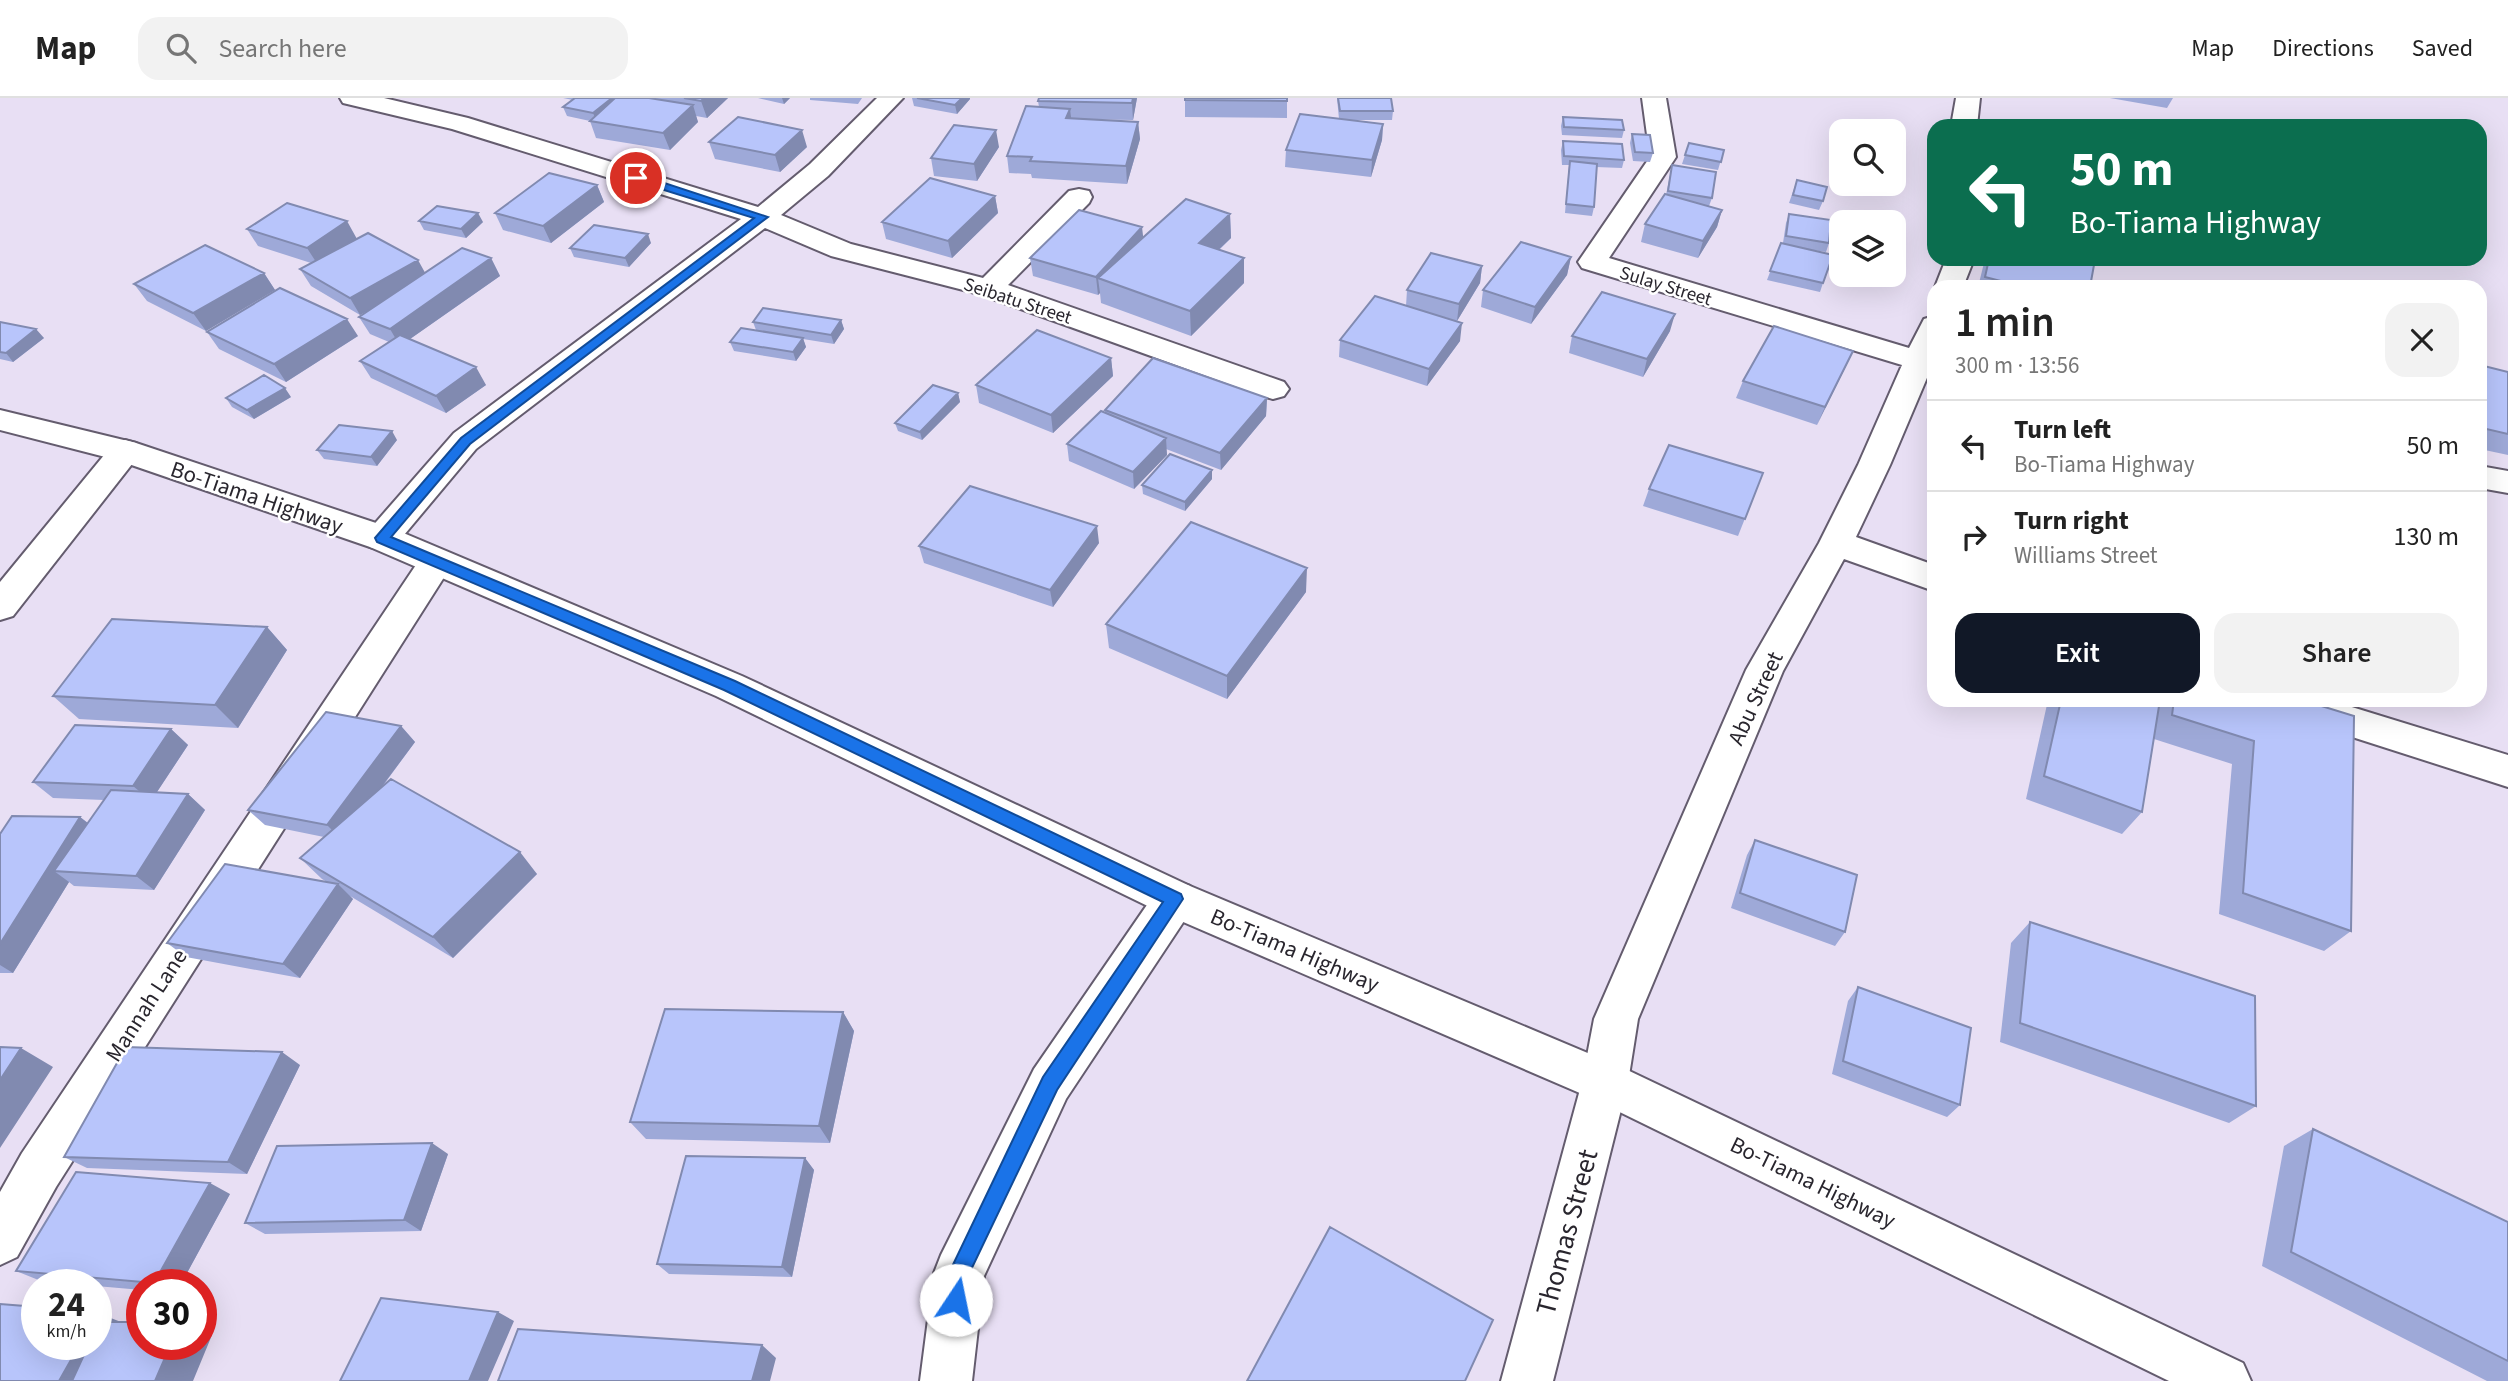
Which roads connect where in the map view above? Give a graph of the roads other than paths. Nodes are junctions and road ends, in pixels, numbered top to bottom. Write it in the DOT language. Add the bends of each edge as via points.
graph roads {
  1 [pos="352,98"];
  2 [pos="891,98"];
  3 [pos="1654,98"];
  4 [pos="1968,98"];
  5 [pos="1965,119"];
  6 [pos="1079,197"];
  7 [pos="762,217"];
  8 [pos="989,288"];
  9 [pos="1926,363"];
  10 [pos="1273,389"];
  11 [pos="0,420"];
  12 [pos="125,451"];
  13 [pos="2487,478"];
  14 [pos="2508,482"];
  15 [pos="382,538"];
  16 [pos="1836,543"];
  17 [pos="436,562"];
  18 [pos="1927,576"];
  19 [pos="0,607"];
  20 [pos="2302,707"];
  21 [pos="2508,771"];
  22 [pos="1175,899"];
  23 [pos="1605,1082"];
  24 [pos="0,1240"];
  25 [pos="946,1381"];
  26 [pos="1527,1381"];
  27 [pos="2225,1381"];
  1 -- 7 [label="main road, Seibatu Street" via="459,123"];
  2 -- 7 [label="main road" via="819,170"];
  3 -- 9 [label="main road, Sulay Street" via="1663,157 1592,262"];
  4 -- 5 [label="main road"];
  6 -- 8 [label="main road"];
  7 -- 8 [label="main road, Seibatu Street" via="841,250"];
  7 -- 15 [label="main road" via="466,441"];
  8 -- 10 [label="main road, Seibatu Street"];
  9 -- 16 [label="main road, Abu Street"];
  11 -- 12 [label="main road, Bo-Tiama Highway"];
  12 -- 15 [label="main road, Bo-Tiama Highway"];
  12 -- 19 [label="main road"];
  13 -- 14 [label="main road"];
  15 -- 17 [label="main road, Bo-Tiama Highway"];
  16 -- 18 [label="main road"];
  16 -- 23 [label="main road, Abu Street" via="1765,670 1616,1019"];
  17 -- 22 [label="main road, Bo-Tiama Highway" via="729,686"];
  17 -- 24 [label="main road, Mannah Lane" via="38,1170"];
  20 -- 21 [label="main road"];
  22 -- 23 [label="main road, Bo-Tiama Highway"];
  22 -- 25 [label="main road" via="1050,1084 959,1273"];
  23 -- 26 [label="main road, Thomas Street"];
  23 -- 27 [label="main road, Bo-Tiama Highway"];
}
